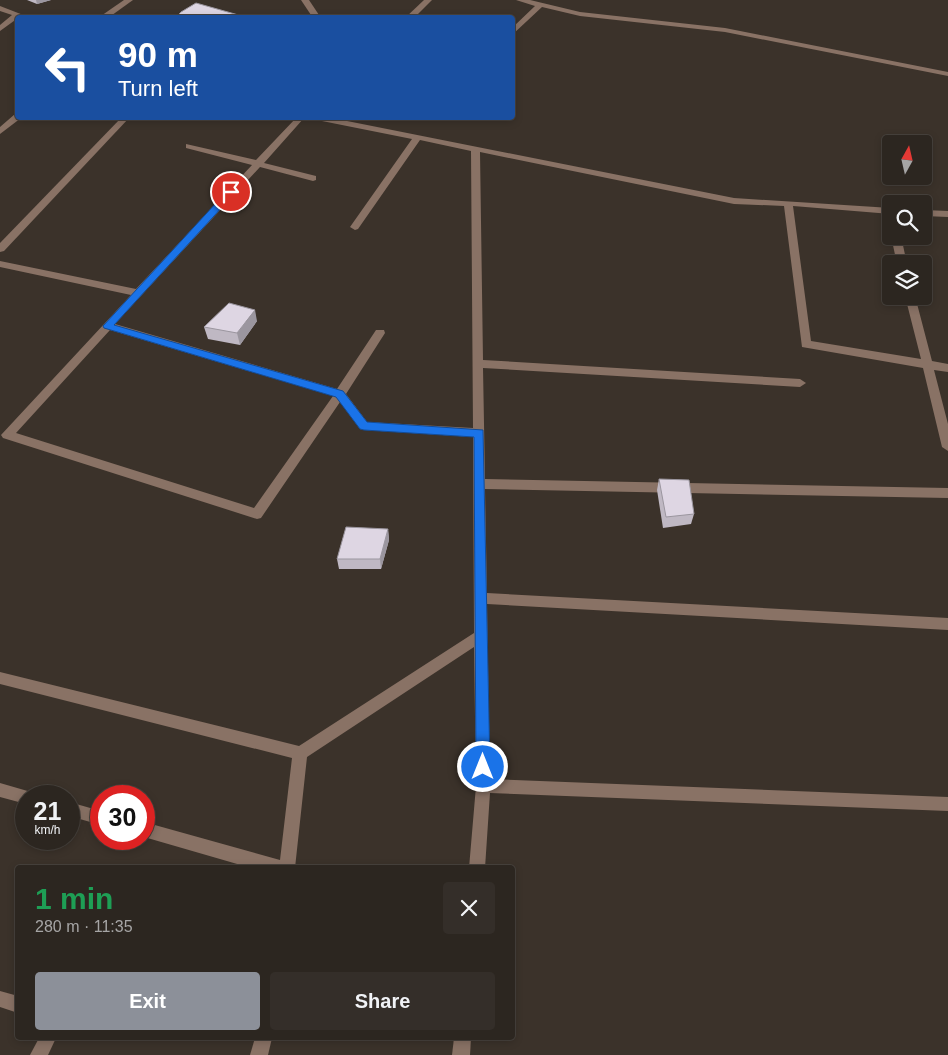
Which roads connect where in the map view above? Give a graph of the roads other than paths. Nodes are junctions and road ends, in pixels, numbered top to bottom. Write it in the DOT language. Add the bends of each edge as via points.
graph roads {
  1 [pos="128,0"];
  2 [pos="304,0"];
  3 [pos="428,0"];
  4 [pos="520,0"];
  5 [pos="540,5"];
  6 [pos="0,8"];
  7 [pos="18,14"];
  8 [pos="106,15"];
  9 [pos="316,15"];
  10 [pos="412,15"];
  11 [pos="15,16"];
  12 [pos="0,29"];
  13 [pos="515,30"];
  14 [pos="948,74"];
  15 [pos="15,118"];
  16 [pos="123,120"];
  17 [pos="298,120"];
  18 [pos="332,120"];
  19 [pos="0,131"];
  20 [pos="418,137"];
  21 [pos="189,146"];
  22 [pos="475,149"];
  23 [pos="258,163"];
  24 [pos="313,178"];
  25 [pos="788,203"];
  26 [pos="882,212"];
  27 [pos="932,213"];
  28 [pos="948,214"];
  29 [pos="355,228"];
  30 [pos="0,249"];
  31 [pos="0,264"];
  32 [pos="138,293"];
  33 [pos="912,305"];
  34 [pos="108,326"];
  35 [pos="380,333"];
  36 [pos="478,364"];
  37 [pos="926,365"];
  38 [pos="948,368"];
  39 [pos="800,383"];
  40 [pos="340,394"];
  41 [pos="479,433"];
  42 [pos="948,447"];
  43 [pos="479,484"];
  44 [pos="948,493"];
  45 [pos="481,598"];
  46 [pos="948,624"];
  47 [pos="482,635"];
  48 [pos="0,678"];
  49 [pos="300,753"];
  50 [pos="483,786"];
  51 [pos="0,790"];
  52 [pos="15,794"];
  53 [pos="948,804"];
  54 [pos="155,833"];
  55 [pos="270,865"];
  56 [pos="287,865"];
  57 [pos="477,865"];
  58 [pos="0,999"];
  59 [pos="15,1004"];
  60 [pos="47,1040"];
  61 [pos="263,1040"];
  62 [pos="463,1040"];
  63 [pos="40,1055"];
  64 [pos="258,1055"];
  65 [pos="462,1055"];
  1 -- 8 [label="street"];
  2 -- 9 [label="street"];
  3 -- 10 [label="street"];
  4 -- 5 [label="street"];
  5 -- 13 [label="street"];
  5 -- 14 [label="street" via="580,14 725,30"];
  6 -- 7 [label="street"];
  11 -- 12 [label="street"];
  15 -- 19 [label="street"];
  16 -- 30 [label="street"];
  17 -- 23 [label="street"];
  18 -- 20 [label="street"];
  20 -- 22 [label="street"];
  20 -- 29 [label="street"];
  21 -- 23 [label="street"];
  22 -- 25 [label="street" via="734,201"];
  22 -- 36 [label="street"];
  23 -- 24 [label="street"];
  23 -- 32 [label="street"];
  25 -- 26 [label="street"];
  25 -- 37 [label="street" via="806,344"];
  27 -- 28 [label="street"];
  31 -- 32 [label="street"];
  32 -- 34 [label="street"];
  33 -- 37 [label="street"];
  34 -- 40 [label="street"];
  34 -- 40 [label="street" via="7,435 257,514"];
  35 -- 40 [label="street"];
  36 -- 39 [label="street"];
  36 -- 41 [label="street"];
  37 -- 38 [label="street"];
  37 -- 42 [label="street"];
  40 -- 41 [label="street" via="364,426"];
  41 -- 43 [label="street"];
  43 -- 44 [label="street"];
  43 -- 45 [label="street"];
  45 -- 46 [label="street"];
  45 -- 47 [label="street"];
  47 -- 49 [label="street"];
  47 -- 50 [label="street"];
  48 -- 49 [label="street"];
  49 -- 56 [label="street"];
  50 -- 53 [label="street"];
  50 -- 57 [label="street"];
  51 -- 52 [label="street"];
  54 -- 55 [label="street"];
  58 -- 59 [label="street"];
  60 -- 63 [label="street"];
  61 -- 64 [label="street"];
  62 -- 65 [label="street"];
}
